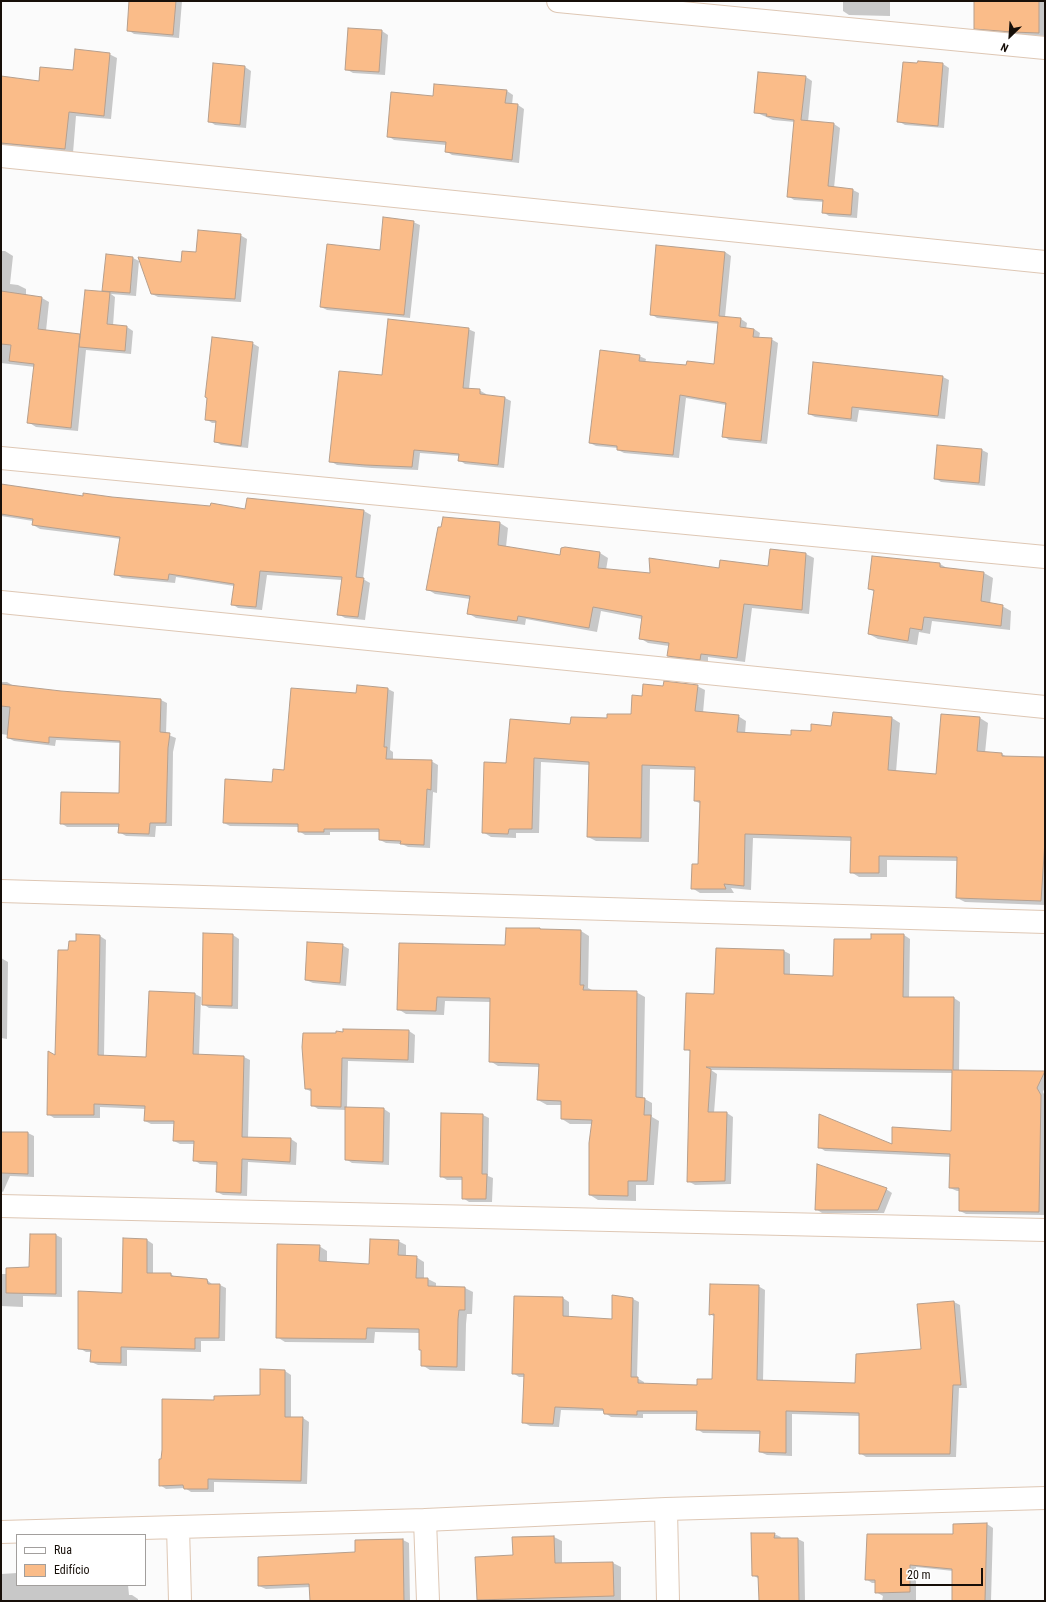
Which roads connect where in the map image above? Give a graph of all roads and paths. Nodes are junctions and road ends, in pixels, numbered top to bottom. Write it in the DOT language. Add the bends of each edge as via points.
graph roads {
  1 [pos="558,1"];
  2 [pos="1045,48"];
  3 [pos="1,156"];
  4 [pos="1045,262"];
  5 [pos="1,458"];
  6 [pos="1045,557"];
  7 [pos="1,602"];
  8 [pos="1045,707"];
  9 [pos="1,891"];
  10 [pos="1045,922"];
  11 [pos="1,1206"];
  12 [pos="1045,1230"];
  13 [pos="1045,1498"];
  14 [pos="666,1509"];
  15 [pos="425,1520"];
  16 [pos="178,1527"];
  17 [pos="1,1532"];
  18 [pos="180,1601"];
  19 [pos="428,1601"];
  20 [pos="668,1601"];
  1 -- 2 [label="street"];
  3 -- 4 [label="street"];
  5 -- 6 [label="street"];
  7 -- 8 [label="street"];
  9 -- 10 [label="street"];
  11 -- 12 [label="street"];
  13 -- 14 [label="street"];
  14 -- 15 [label="street"];
  14 -- 20 [label="street"];
  15 -- 16 [label="street"];
  15 -- 19 [label="street"];
  16 -- 17 [label="street"];
  16 -- 18 [label="street"];
}
